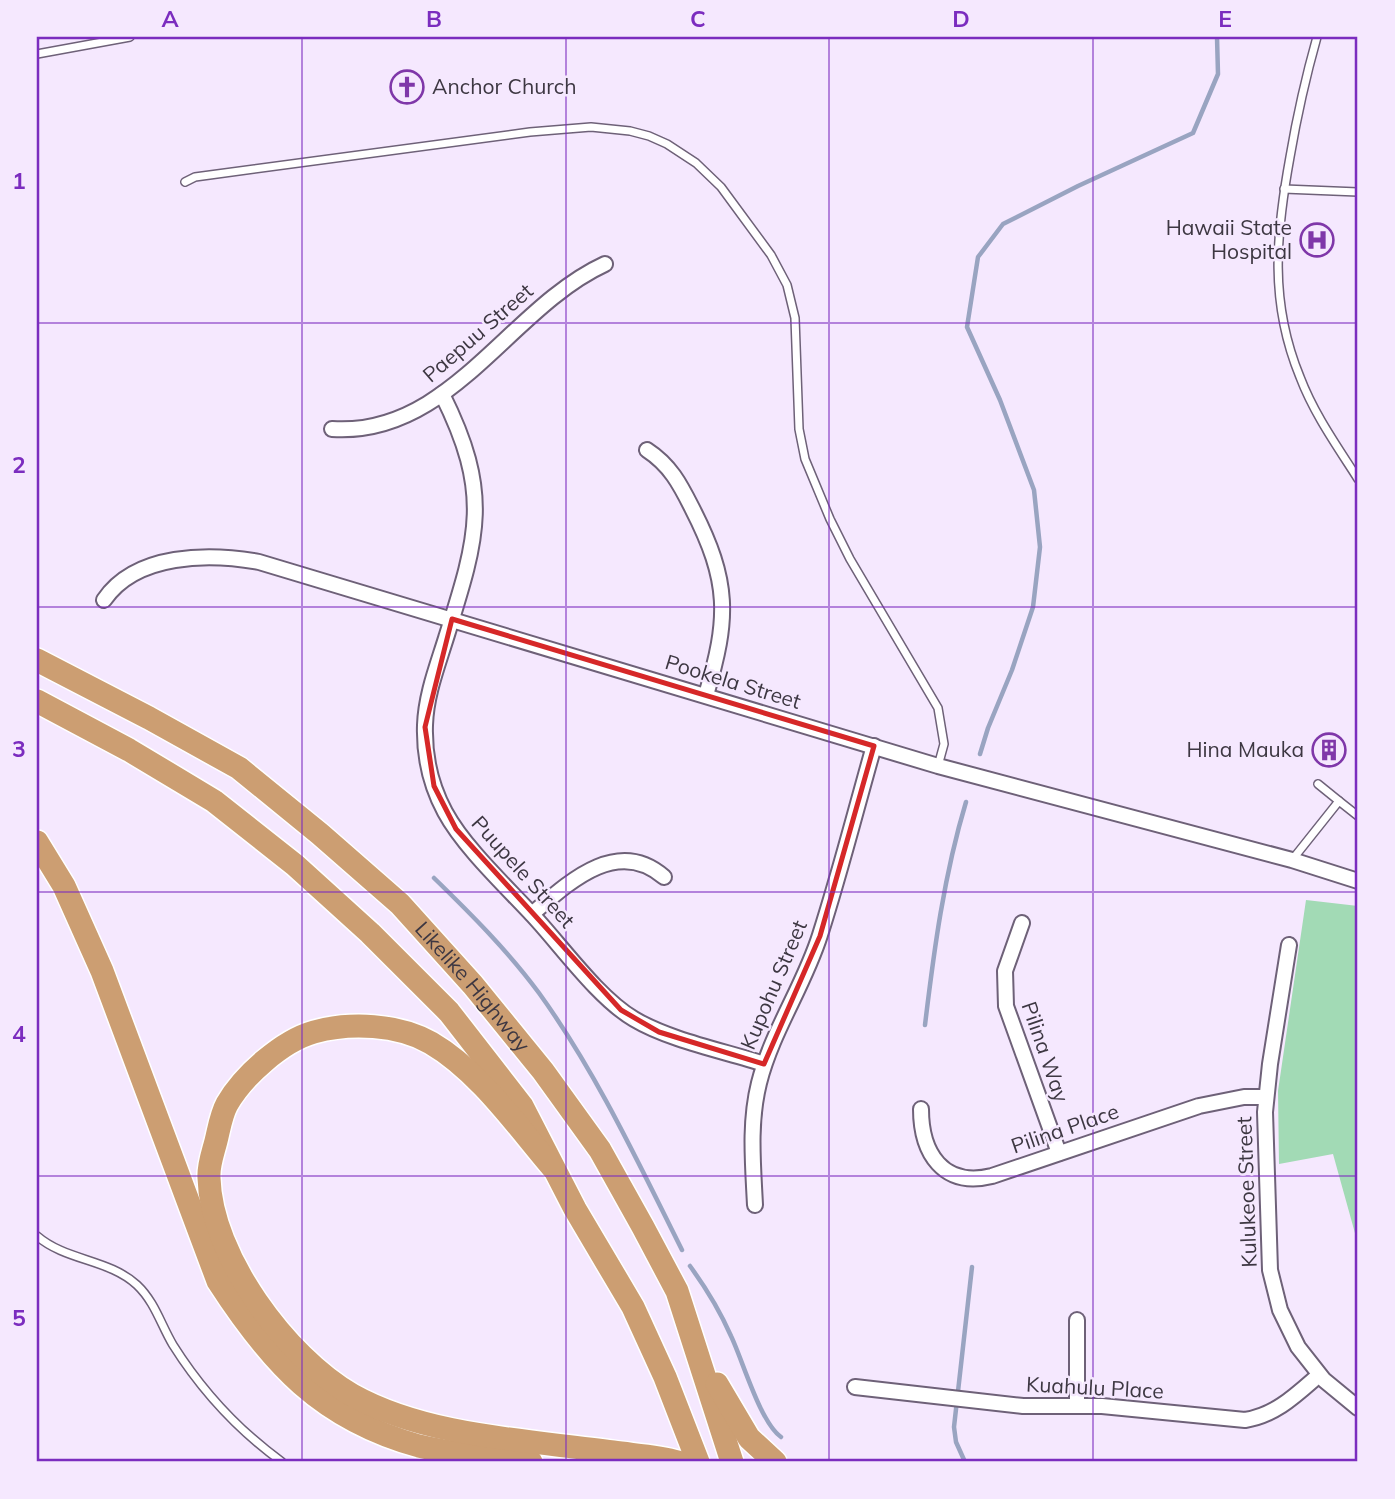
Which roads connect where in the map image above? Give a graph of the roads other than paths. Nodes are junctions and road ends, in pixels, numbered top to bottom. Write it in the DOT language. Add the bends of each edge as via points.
graph roads {
  1 [pos="131,37"];
  2 [pos="1317,37"];
  3 [pos="37,54"];
  4 [pos="184,181"];
  5 [pos="1284,189"];
  6 [pos="1358,192"];
  7 [pos="605,264"];
  8 [pos="442,394"];
  9 [pos="332,429"];
  10 [pos="647,450"];
  11 [pos="1358,479"];
  12 [pos="104,600"];
  13 [pos="452,620"];
  14 [pos="37,660"];
  15 [pos="706,695"];
  16 [pos="37,701"];
  17 [pos="873,746"];
  18 [pos="938,766"];
  19 [pos="1318,784"];
  20 [pos="1339,802"];
  21 [pos="1358,816"];
  22 [pos="37,842"];
  23 [pos="1292,860"];
  24 [pos="664,877"];
  25 [pos="1358,881"];
  26 [pos="532,914"];
  27 [pos="1022,923"];
  28 [pos="1289,945"];
  29 [pos="764,1064"];
  30 [pos="1266,1097"];
  31 [pos="921,1109"];
  32 [pos="1059,1153"];
  33 [pos="553,1168"];
  34 [pos="755,1205"];
  35 [pos="37,1236"];
  36 [pos="1077,1320"];
  37 [pos="698,1352"];
  38 [pos="1320,1375"];
  39 [pos="855,1387"];
  40 [pos="1077,1406"];
  41 [pos="1358,1408"];
  42 [pos="282,1462"];
  43 [pos="530,1462"];
  44 [pos="678,1462"];
  45 [pos="698,1462"];
  46 [pos="733,1462"];
  47 [pos="775,1462"];
  1 -- 3 [label="lane"];
  2 -- 5 [label="lane"];
  4 -- 18 [label="lane" via="572,128 630,131 667,144 689,158 709,174 771,256 787,285 795,318 799,429 805,459 850,559 934,699 944,744"];
  5 -- 6 [label="lane"];
  5 -- 11 [label="lane" via="1277,280 1285,332 1308,397"];
  7 -- 8 [label="street, Paepuu Street" via="562,289"];
  8 -- 9 [label="street, Paepuu Street" via="383,425"];
  8 -- 13 [label="street, Puupele Street" via="466,446 475,508 469,562"];
  10 -- 15 [label="street" via="675,475 703,528 716,565 722,634"];
  12 -- 13 [label="street, Pookela Street" via="123,580 149,568 183,559 220,557 258,562"];
  13 -- 15 [label="street, Pookela Street"];
  13 -- 26 [label="street, Puupele Street" via="427,707 428,766 439,801 456,829"];
  14 -- 37 [label="highway, Likelike Highway" via="239,768 400,904 543,1071 600,1150 677,1292"];
  15 -- 17 [label="street, Pookela Street"];
  16 -- 33 [label="highway, Likelike Highway" via="214,801 295,865 449,1012 522,1106"];
  17 -- 18 [label="street, Pookela Street"];
  17 -- 29 [label="street, Kupohu Street" via="820,936"];
  18 -- 23 [label="street, Pookela Street"];
  19 -- 20 [label="lane"];
  20 -- 21 [label="lane"];
  20 -- 23 [label="lane"];
  22 -- 43 [label="highway" via="64,886 102,971 218,1281 248,1327 282,1367 322,1402 369,1427 419,1446"];
  23 -- 25 [label="street, Pookela Street"];
  24 -- 26 [label="street" via="637,862 604,865 574,878"];
  26 -- 29 [label="street, Puupele Street" via="632,1018 659,1032"];
  27 -- 32 [label="street, Pilina Way" via="1005,971 1006,1006"];
  28 -- 30 [label="street, Kulukeoe Street"];
  29 -- 34 [label="street, Kupohu Street" via="752,1118"];
  30 -- 32 [label="street, Pilina Place" via="1199,1106"];
  30 -- 38 [label="street, Kulukeoe Street" via="1273,1290 1288,1329"];
  31 -- 32 [label="street, Pilina Place" via="931,1156 944,1170 961,1178 992,1176"];
  33 -- 44 [label="highway" via="464,1066 430,1042 394,1029 351,1026 312,1032 246,1077 226,1106 208,1176 218,1226 241,1278 272,1325 351,1395 405,1419 461,1432"];
  33 -- 45 [label="highway, Likelike Highway" via="633,1307"];
  35 -- 42 [label="lane" via="137,1285 204,1390 244,1432"];
  36 -- 40 [label="street"];
  37 -- 46 [label="highway, Likelike Highway"];
  37 -- 47 [label="highway" via="749,1438"];
  38 -- 40 [label="street, Kuahulu Place" via="1279,1408 1245,1420"];
  38 -- 41 [label="street, Kulukeoe Street"];
  39 -- 40 [label="street, Kuahulu Place" via="1023,1406"];
}
